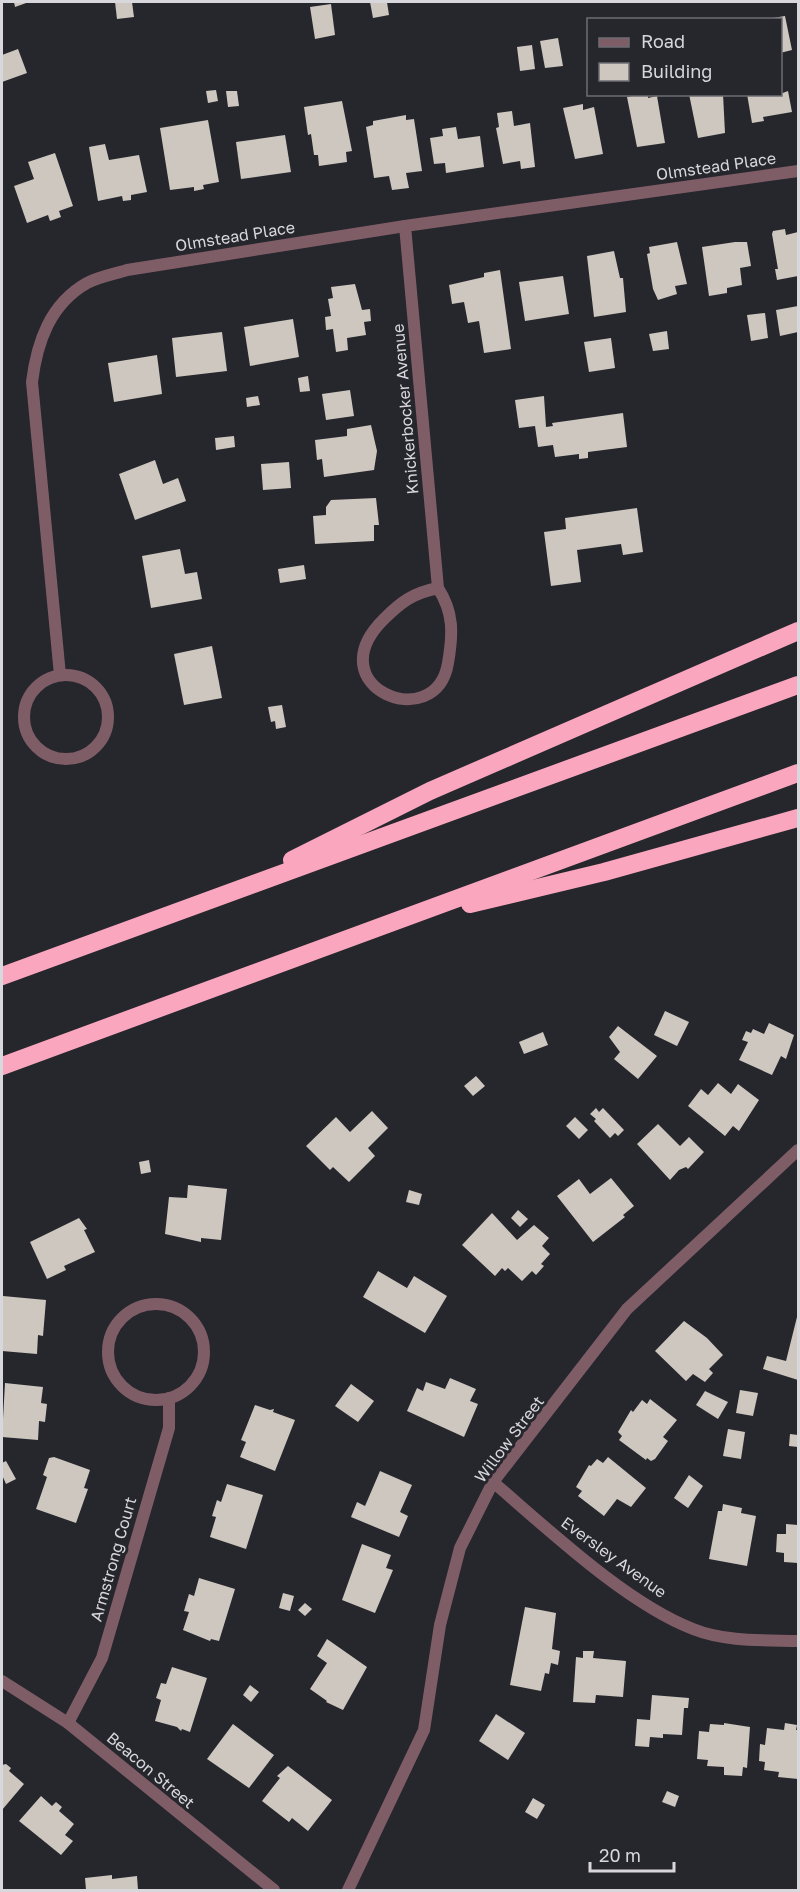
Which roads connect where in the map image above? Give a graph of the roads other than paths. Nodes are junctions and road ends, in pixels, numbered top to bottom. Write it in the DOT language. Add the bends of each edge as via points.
graph roads {
  1 [pos="798,171"];
  2 [pos="405,226"];
  3 [pos="438,588"];
  4 [pos="798,631"];
  5 [pos="60,675"];
  6 [pos="798,685"];
  7 [pos="798,773"];
  8 [pos="798,818"];
  9 [pos="216,899"];
  10 [pos="387,924"];
  11 [pos="2,976"];
  12 [pos="2,1066"];
  13 [pos="798,1150"];
  14 [pos="169,1398"];
  15 [pos="493,1482"];
  16 [pos="798,1641"];
  17 [pos="2,1681"];
  18 [pos="68,1722"];
  19 [pos="274,1890"];
  20 [pos="348,1890"];
  1 -- 2 [label="street, Olmstead Place"];
  2 -- 3 [label="street, Knickerbocker Avenue"];
  2 -- 5 [label="street, Olmstead Place" via="127,270 87,283 51,316 35,359 32,382"];
  3 -- 3 [label="street, Knickerbocker Avenue" via="404,598 374,629 364,648 362,668 371,685 386,696 409,700 428,695 443,681 452,622 449,605"];
  4 -- 9 [label="highway" via="430,791"];
  5 -- 5 [label="street" via="44,681 31,693 24,709 25,727 39,749 54,758 72,759 95,747 105,733 108,715 104,698 93,684 77,676"];
  6 -- 9 [label="highway"];
  7 -- 10 [label="highway"];
  8 -- 10 [label="highway" via="604,872"];
  9 -- 11 [label="highway"];
  10 -- 12 [label="highway"];
  13 -- 15 [label="street, Willow Street" via="627,1309"];
  14 -- 14 [label="street" via="186,1390 198,1376 204,1358 203,1339 194,1322 180,1310 162,1304 143,1305 114,1328 108,1346 110,1364 118,1381 132,1394 150,1399"];
  14 -- 18 [label="street, Armstrong Court" via="169,1428 102,1658"];
  15 -- 16 [label="street, Eversley Avenue" via="638,1599 694,1630 740,1638"];
  15 -- 20 [label="street, Willow Street" via="460,1548 440,1625 424,1730"];
  17 -- 18 [label="street, Beacon Street"];
  18 -- 19 [label="street, Beacon Street"];
}
